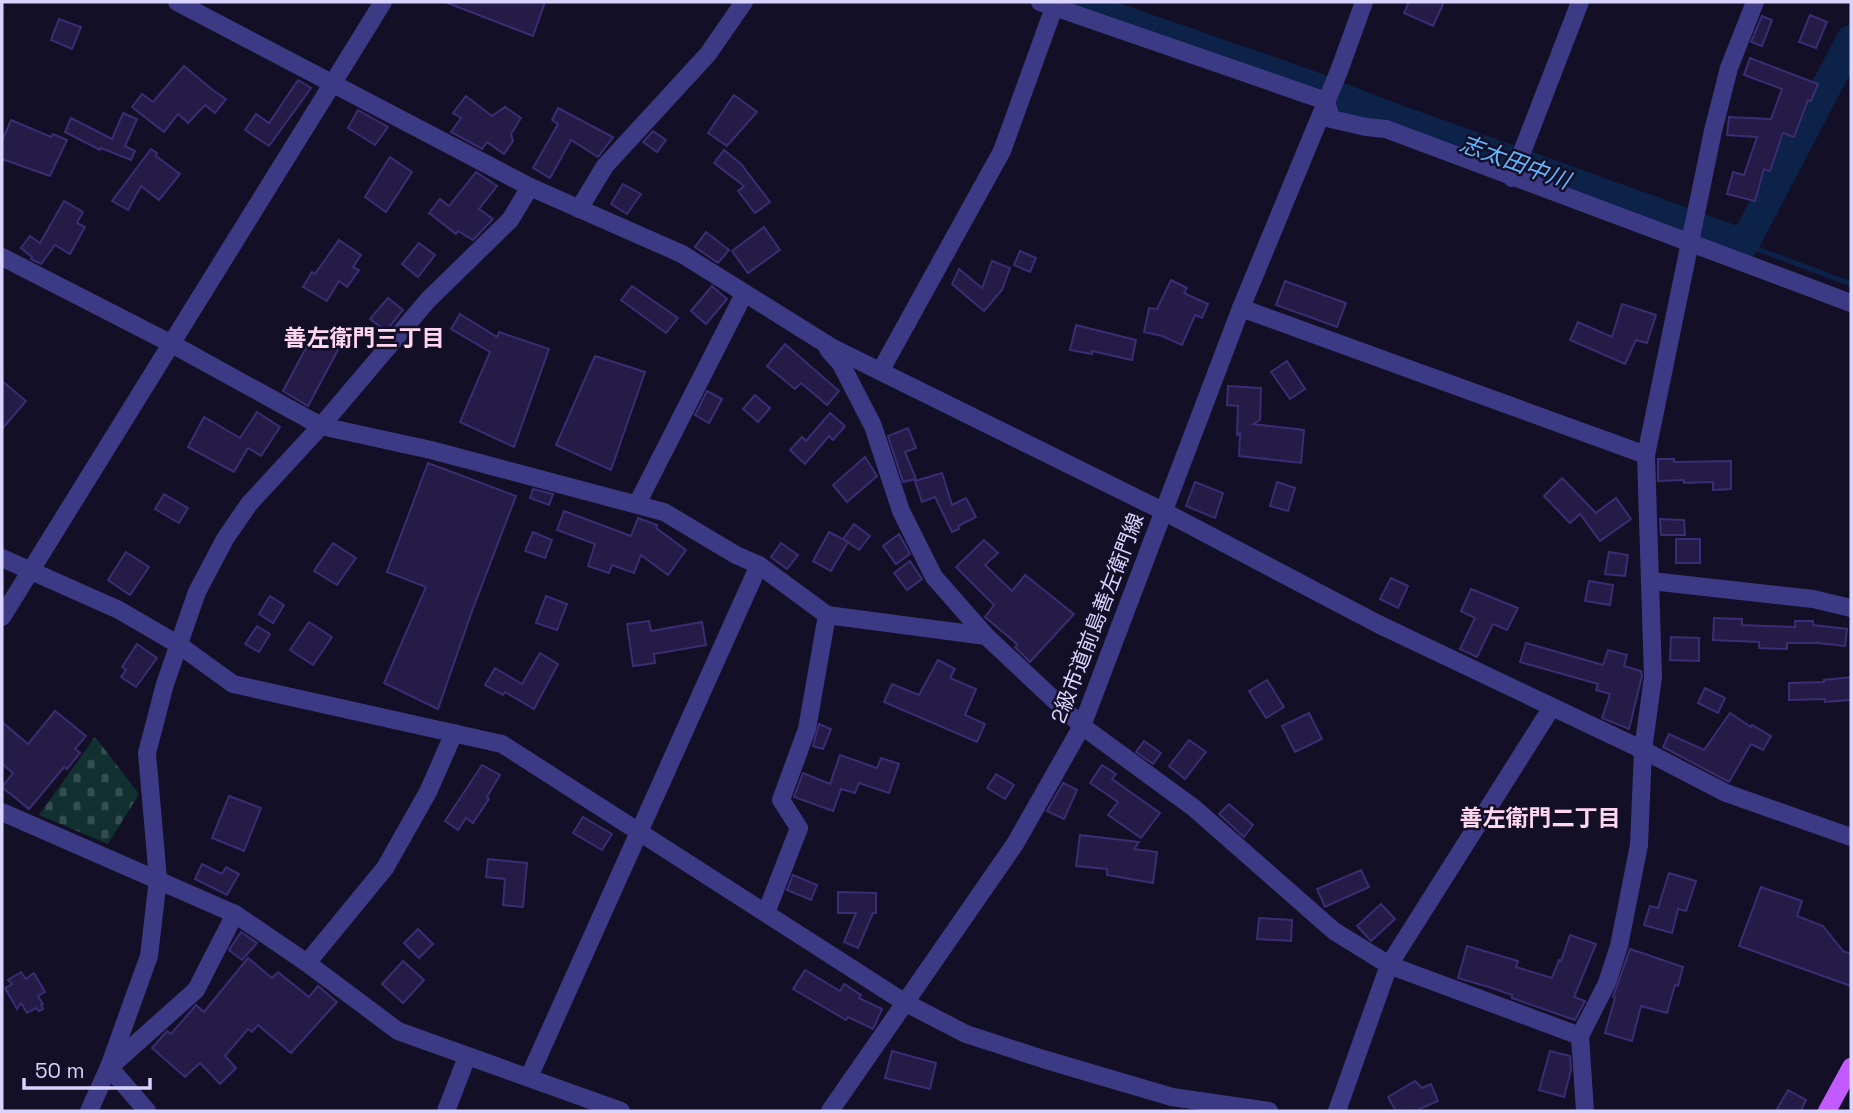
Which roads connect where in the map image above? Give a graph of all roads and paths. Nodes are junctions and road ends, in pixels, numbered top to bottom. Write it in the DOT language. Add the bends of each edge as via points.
graph roads {
  1 [pos="177,2"];
  2 [pos="383,2"];
  3 [pos="744,2"];
  4 [pos="1364,2"];
  5 [pos="1580,2"];
  6 [pos="1755,2"];
  7 [pos="1050,4"];
  8 [pos="334,83"];
  9 [pos="1326,101"];
  10 [pos="1512,177"];
  11 [pos="530,187"];
  12 [pos="579,209"];
  13 [pos="1689,244"];
  14 [pos="2,257"];
  15 [pos="744,294"];
  16 [pos="1851,303"];
  17 [pos="1241,308"];
  18 [pos="819,340"];
  19 [pos="172,344"];
  20 [pos="881,370"];
  21 [pos="321,426"];
  22 [pos="1646,456"];
  23 [pos="637,504"];
  24 [pos="1163,511"];
  25 [pos="2,558"];
  26 [pos="759,565"];
  27 [pos="30,572"];
  28 [pos="1651,581"];
  29 [pos="1851,608"];
  30 [pos="827,615"];
  31 [pos="2,617"];
  32 [pos="986,636"];
  33 [pos="178,645"];
  34 [pos="1552,707"];
  35 [pos="1082,726"];
  36 [pos="454,733"];
  37 [pos="1643,750"];
  38 [pos="2,812"];
  39 [pos="640,832"];
  40 [pos="1851,837"];
  41 [pos="158,879"];
  42 [pos="766,913"];
  43 [pos="235,914"];
  44 [pos="307,962"];
  45 [pos="1389,965"];
  46 [pos="904,1002"];
  47 [pos="1580,1036"];
  48 [pos="467,1057"];
  49 [pos="109,1067"];
  50 [pos="1851,1067"];
  51 [pos="529,1077"];
  52 [pos="89,1111"];
  53 [pos="147,1111"];
  54 [pos="446,1111"];
  55 [pos="621,1111"];
  56 [pos="830,1111"];
  57 [pos="1269,1111"];
  58 [pos="1337,1111"];
  59 [pos="1585,1111"];
  60 [pos="1827,1111"];
  1 -- 8 [label="street"];
  2 -- 8 [label="street"];
  3 -- 12 [label="street" via="708,54 604,166"];
  4 -- 9 [label="street, 2級市道前島善左衛門線"];
  5 -- 10 [label="street"];
  6 -- 13 [label="street" via="1729,68"];
  7 -- 9 [label="street"];
  7 -- 20 [label="street" via="1029,81 1002,151"];
  8 -- 11 [label="street"];
  8 -- 19 [label="street"];
  9 -- 10 [label="street" via="1331,119 1385,129"];
  9 -- 17 [label="street, 2級市道前島善左衛門線"];
  10 -- 13 [label="street"];
  11 -- 12 [label="street"];
  11 -- 21 [label="street" via="510,220 428,300"];
  12 -- 15 [label="street" via="682,254"];
  13 -- 16 [label="street"];
  13 -- 22 [label="street"];
  14 -- 19 [label="street"];
  15 -- 18 [label="street"];
  15 -- 23 [label="street"];
  17 -- 22 [label="street"];
  17 -- 24 [label="street, 2級市道前島善左衛門線"];
  18 -- 20 [label="street"];
  18 -- 32 [label="street" via="841,364 873,426 901,511 934,577"];
  19 -- 21 [label="street"];
  19 -- 27 [label="street"];
  20 -- 24 [label="street"];
  21 -- 23 [label="street"];
  21 -- 33 [label="street" via="249,504 225,539 197,592"];
  22 -- 28 [label="street"];
  23 -- 26 [label="street" via="664,512"];
  24 -- 34 [label="street" via="1378,624"];
  24 -- 35 [label="street, 2級市道前島善左衛門線"];
  25 -- 27 [label="street"];
  26 -- 30 [label="street"];
  26 -- 39 [label="street"];
  27 -- 31 [label="street"];
  27 -- 33 [label="street" via="119,610"];
  28 -- 29 [label="street" via="1813,599"];
  28 -- 37 [label="street" via="1653,677"];
  30 -- 32 [label="street"];
  30 -- 42 [label="street" via="807,729 781,800 799,828"];
  32 -- 35 [label="street"];
  33 -- 36 [label="street" via="233,684"];
  33 -- 41 [label="street" via="147,753"];
  34 -- 37 [label="street"];
  34 -- 45 [label="street"];
  35 -- 45 [label="street" via="1194,808 1334,931"];
  35 -- 46 [label="street, 2級市道前島善左衛門線" via="1015,844"];
  36 -- 39 [label="street" via="502,744"];
  36 -- 44 [label="street" via="386,868"];
  37 -- 40 [label="street" via="1726,793"];
  37 -- 47 [label="street" via="1639,845 1619,946"];
  38 -- 41 [label="street"];
  39 -- 42 [label="street"];
  39 -- 51 [label="street"];
  41 -- 43 [label="street"];
  41 -- 49 [label="street" via="149,956"];
  42 -- 46 [label="street"];
  43 -- 44 [label="street"];
  43 -- 49 [label="street" via="197,990"];
  44 -- 48 [label="street" via="398,1031"];
  45 -- 47 [label="street"];
  45 -- 58 [label="street"];
  46 -- 56 [label="street, 2級市道前島善左衛門線"];
  46 -- 57 [label="street" via="966,1034 1043,1059 1172,1097"];
  47 -- 59 [label="street"];
  48 -- 51 [label="street"];
  48 -- 54 [label="street"];
  49 -- 52 [label="street"];
  49 -- 53 [label="street"];
  50 -- 60 [label="main road"];
  51 -- 55 [label="street"];
}
